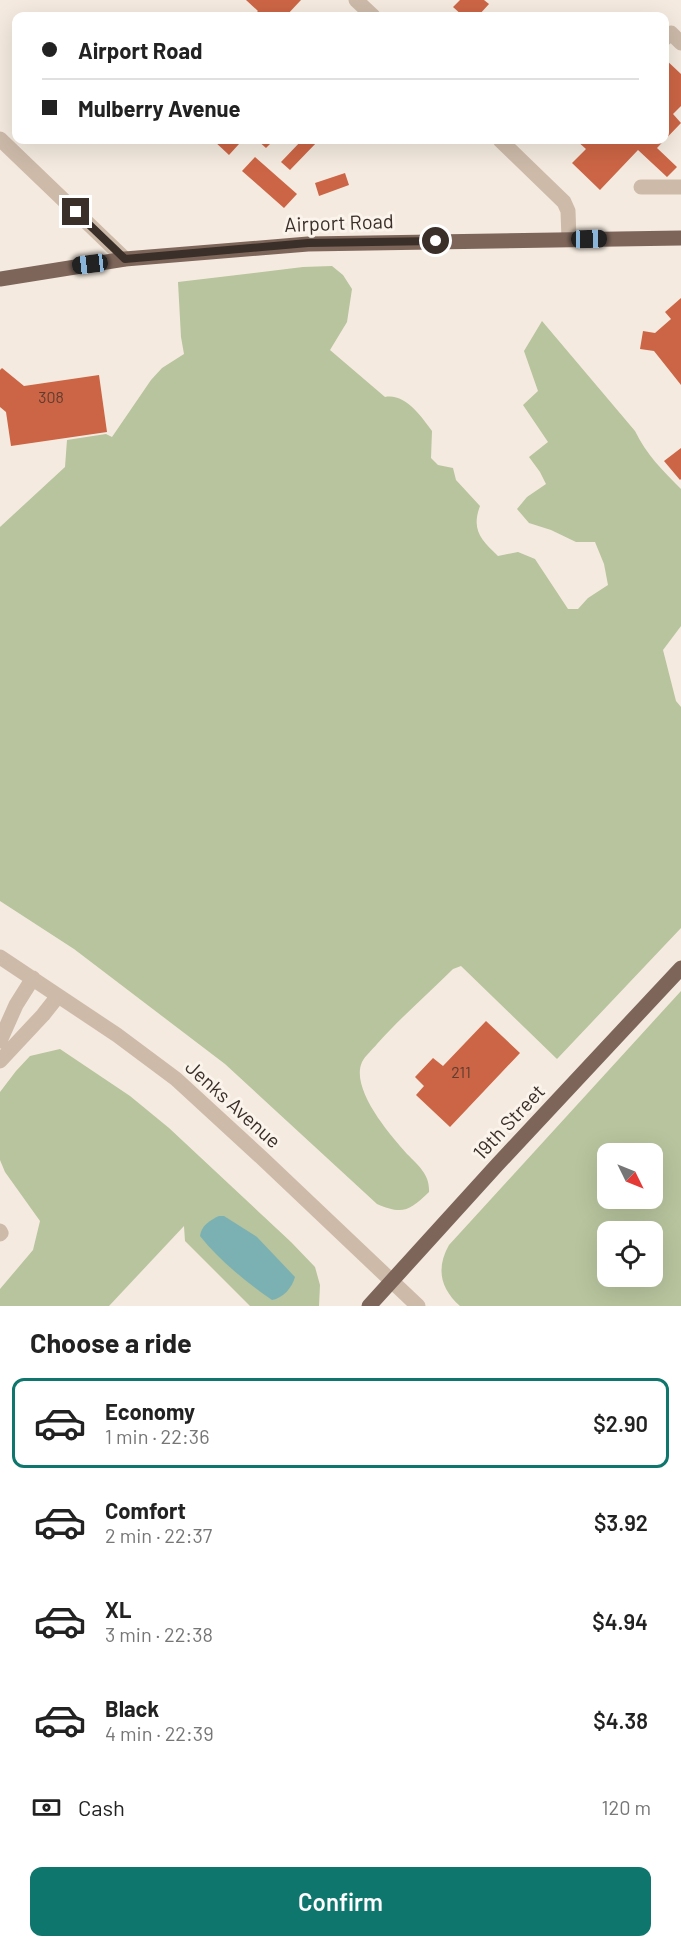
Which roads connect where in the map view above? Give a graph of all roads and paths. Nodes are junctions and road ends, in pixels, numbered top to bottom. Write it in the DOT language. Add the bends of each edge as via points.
graph roads {
  1 [pos="356,0"];
  2 [pos="369,12"];
  3 [pos="669,35"];
  4 [pos="681,43"];
  5 [pos="0,139"];
  6 [pos="504,144"];
  7 [pos="641,187"];
  8 [pos="681,187"];
  9 [pos="681,238"];
  10 [pos="569,239"];
  11 [pos="125,259"];
  12 [pos="0,279"];
  13 [pos="0,957"];
  14 [pos="681,968"];
  15 [pos="33,978"];
  16 [pos="58,996"];
  17 [pos="0,1041"];
  18 [pos="0,1061"];
  19 [pos="393,1280"];
  20 [pos="369,1306"];
  21 [pos="418,1306"];
  1 -- 2 [label="street"];
  3 -- 4 [label="street"];
  5 -- 11 [label="street"];
  6 -- 10 [label="street" via="565,204"];
  7 -- 8 [label="street"];
  9 -- 10 [label="main road, Airport Road"];
  10 -- 11 [label="main road, Airport Road" via="308,243"];
  11 -- 12 [label="main road, Airport Road"];
  13 -- 15 [label="street, Jenks Avenue"];
  14 -- 19 [label="main road, 19th Street"];
  15 -- 16 [label="street, Jenks Avenue"];
  15 -- 17 [label="street"];
  16 -- 18 [label="street"];
  16 -- 19 [label="street, Jenks Avenue" via="176,1079"];
  19 -- 20 [label="main road, 19th Street"];
  19 -- 21 [label="street, Jenks Avenue"];
}
